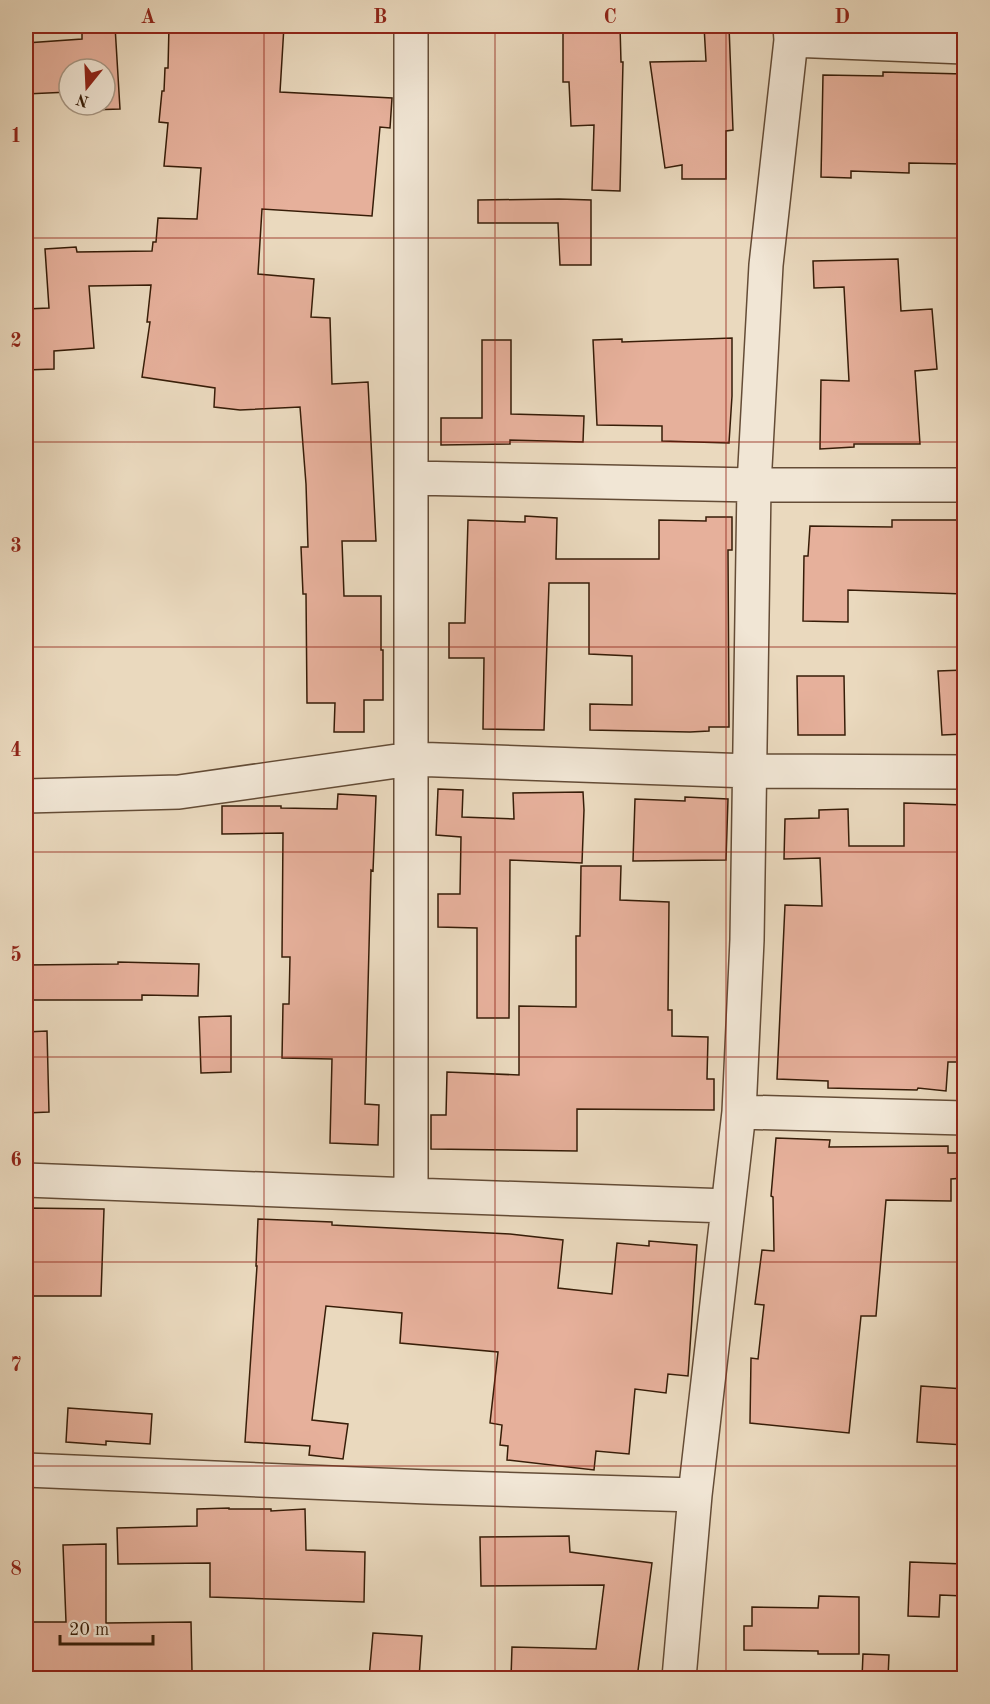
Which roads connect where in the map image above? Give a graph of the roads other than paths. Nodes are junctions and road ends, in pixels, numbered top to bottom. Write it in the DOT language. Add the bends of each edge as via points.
graph roads {
  1 [pos="411,26"];
  2 [pos="791,33"];
  3 [pos="964,47"];
  4 [pos="411,478"];
  5 [pos="754,485"];
  6 [pos="964,485"];
  7 [pos="411,759"];
  8 [pos="750,771"];
  9 [pos="964,772"];
  10 [pos="26,796"];
  11 [pos="739,1112"];
  12 [pos="964,1118"];
  13 [pos="26,1179"];
  14 [pos="411,1195"];
  15 [pos="728,1206"];
  16 [pos="26,1470"];
  17 [pos="695,1495"];
  18 [pos="679,1678"];
  1 -- 4 [label="street"];
  2 -- 3 [label="street"];
  2 -- 5 [label="street" via="766,265"];
  4 -- 5 [label="street"];
  4 -- 7 [label="street"];
  5 -- 6 [label="street"];
  5 -- 8 [label="street"];
  7 -- 8 [label="street"];
  7 -- 10 [label="street" via="179,792"];
  7 -- 14 [label="street"];
  8 -- 9 [label="street"];
  8 -- 11 [label="street"];
  11 -- 12 [label="street"];
  11 -- 15 [label="street"];
  13 -- 14 [label="street"];
  14 -- 15 [label="street"];
  15 -- 17 [label="street"];
  16 -- 17 [label="street"];
  17 -- 18 [label="street"];
}
